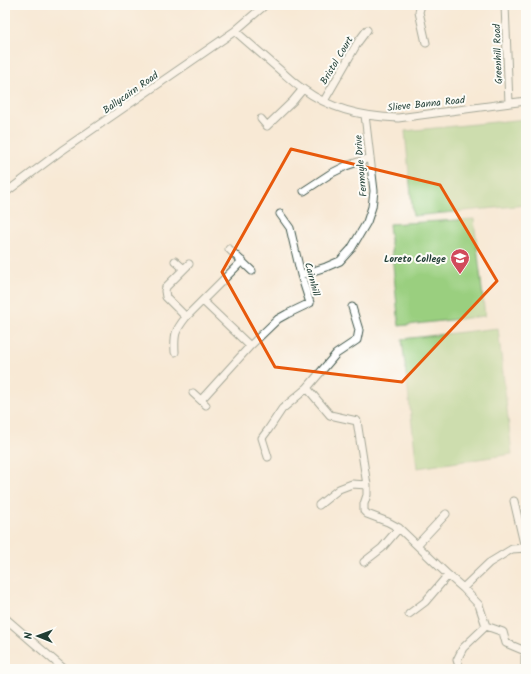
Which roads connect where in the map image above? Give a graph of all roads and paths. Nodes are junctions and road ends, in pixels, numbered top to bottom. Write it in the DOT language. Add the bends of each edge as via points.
graph roads {
  1 [pos="265,5"];
  2 [pos="421,5"];
  3 [pos="505,5"];
  4 [pos="368,30"];
  5 [pos="235,31"];
  6 [pos="426,43"];
  7 [pos="303,89"];
  8 [pos="324,101"];
  9 [pos="526,101"];
  10 [pos="509,103"];
  11 [pos="365,115"];
  12 [pos="261,119"];
  13 [pos="370,158"];
  14 [pos="304,191"];
  15 [pos="5,192"];
  16 [pos="280,214"];
  17 [pos="229,249"];
  18 [pos="175,261"];
  19 [pos="242,261"];
  20 [pos="252,271"];
  21 [pos="301,275"];
  22 [pos="203,301"];
  23 [pos="352,307"];
  24 [pos="186,317"];
  25 [pos="250,346"];
  26 [pos="174,352"];
  27 [pos="307,388"];
  28 [pos="193,393"];
  29 [pos="268,457"];
  30 [pos="367,485"];
  31 [pos="514,501"];
  32 [pos="319,505"];
  33 [pos="446,514"];
  34 [pos="399,528"];
  35 [pos="417,545"];
  36 [pos="525,548"];
  37 [pos="364,562"];
  38 [pos="448,575"];
  39 [pos="463,588"];
  40 [pos="409,614"];
  41 [pos="5,618"];
  42 [pos="486,626"];
  43 [pos="64,669"];
  44 [pos="460,669"];
  45 [pos="525,669"];
  1 -- 5 [label="street, Ballycairn Road"];
  2 -- 6 [label="street" via="419,12"];
  3 -- 10 [label="street, Greenhill Road"];
  4 -- 8 [label="street, Bristol Court" via="358,42"];
  5 -- 7 [label="street, Slieve Banna Road"];
  5 -- 15 [label="street, Ballycairn Road"];
  7 -- 8 [label="street, Slieve Banna Road"];
  7 -- 12 [label="street" via="267,126"];
  8 -- 11 [label="street, Slieve Banna Road"];
  9 -- 10 [label="street, Slieve Banna Road"];
  10 -- 11 [label="street, Slieve Banna Road" via="398,118"];
  11 -- 13 [label="street, Fermoyle Drive"];
  13 -- 14 [label="street" via="346,166"];
  13 -- 21 [label="street, Fermoyle Drive" via="374,191 367,222 351,249 340,261"];
  16 -- 21 [label="street, Cairnhill" via="290,228"];
  17 -- 19 [label="street"];
  18 -- 24 [label="street" via="186,266 164,291 166,297"];
  19 -- 20 [label="street"];
  19 -- 22 [label="street"];
  21 -- 25 [label="street, Cairnhill" via="310,303 278,319"];
  22 -- 24 [label="street"];
  22 -- 25 [label="street"];
  23 -- 27 [label="street" via="359,330 357,340 336,354"];
  24 -- 26 [label="street" via="176,332"];
  25 -- 28 [label="street, Cairnhill" via="203,402"];
  27 -- 29 [label="street" via="282,409 262,438"];
  27 -- 30 [label="street" via="330,415 357,421"];
  30 -- 32 [label="street" via="352,484 339,489"];
  30 -- 34 [label="street" via="364,511"];
  31 -- 36 [label="street"];
  33 -- 35 [label="street"];
  34 -- 35 [label="street"];
  34 -- 37 [label="street" via="382,548"];
  35 -- 38 [label="street"];
  36 -- 39 [label="street" via="512,550 489,563"];
  38 -- 39 [label="street"];
  38 -- 40 [label="street" via="425,602"];
  39 -- 42 [label="street" via="479,605"];
  41 -- 43 [label="street"];
  42 -- 44 [label="street" via="463,648 457,660"];
  42 -- 45 [label="street" via="503,632 506,643 525,651"];
}
